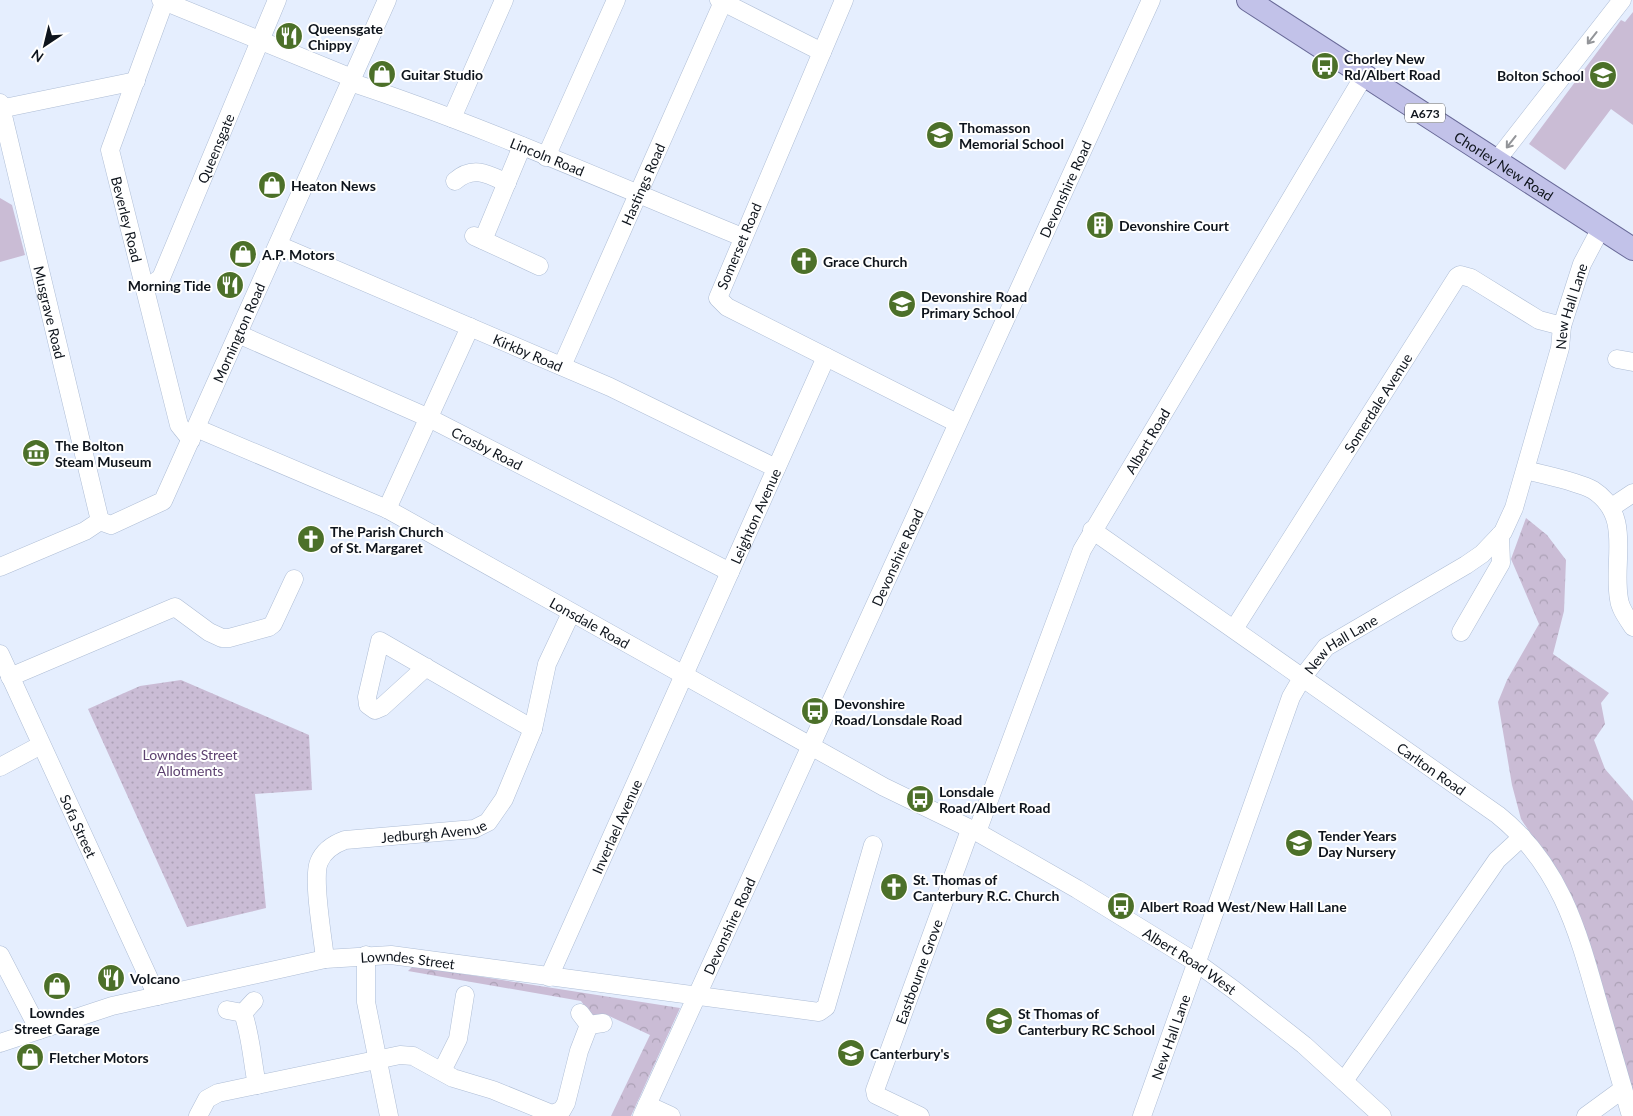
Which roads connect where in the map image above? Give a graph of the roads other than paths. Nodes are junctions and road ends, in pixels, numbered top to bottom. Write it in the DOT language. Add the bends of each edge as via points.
graph roads {
  1 [pos="164,0"];
  2 [pos="277,0"];
  3 [pos="387,0"];
  4 [pos="504,0"];
  5 [pos="616,0"];
  6 [pos="844,0"];
  7 [pos="1151,0"];
  8 [pos="1248,0"];
  9 [pos="721,1"];
  10 [pos="1618,1"];
  11 [pos="260,40"];
  12 [pos="822,52"];
  13 [pos="1365,74"];
  14 [pos="351,80"];
  15 [pos="136,81"];
  16 [pos="0,107"];
  17 [pos="452,118"];
  18 [pos="522,146"];
  19 [pos="546,156"];
  20 [pos="1497,160"];
  21 [pos="455,181"];
  22 [pos="507,182"];
  23 [pos="638,195"];
  24 [pos="1601,228"];
  25 [pos="742,237"];
  26 [pos="278,245"];
  27 [pos="1633,249"];
  28 [pos="539,266"];
  29 [pos="145,289"];
  30 [pos="1562,326"];
  31 [pos="470,327"];
  32 [pos="238,334"];
  33 [pos="826,357"];
  34 [pos="562,366"];
  35 [pos="429,418"];
  36 [pos="957,423"];
  37 [pos="194,434"];
  38 [pos="776,468"];
  39 [pos="1526,470"];
  40 [pos="1633,493"];
  41 [pos="1612,507"];
  42 [pos="387,509"];
  43 [pos="100,520"];
  44 [pos="1092,530"];
  45 [pos="1500,535"];
  46 [pos="0,567"];
  47 [pos="730,572"];
  48 [pos="294,579"];
  49 [pos="571,613"];
  50 [pos="1631,624"];
  51 [pos="1234,629"];
  52 [pos="1461,632"];
  53 [pos="0,654"];
  54 [pos="426,667"];
  55 [pos="684,676"];
  56 [pos="10,677"];
  57 [pos="1302,678"];
  58 [pos="533,729"];
  59 [pos="41,745"];
  60 [pos="810,746"];
  61 [pos="0,767"];
  62 [pos="974,831"];
  63 [pos="1522,837"];
  64 [pos="873,844"];
  65 [pos="0,955"];
  66 [pos="366,955"];
  67 [pos="325,959"];
  68 [pos="1197,964"];
  69 [pos="549,977"];
  70 [pos="158,996"];
  71 [pos="466,996"];
  72 [pos="697,996"];
  73 [pos="241,1008"];
  74 [pos="591,1020"];
  75 [pos="39,1030"];
  76 [pos="0,1043"];
  77 [pos="377,1060"];
  78 [pos="442,1071"];
  79 [pos="1344,1080"];
  80 [pos="257,1084"];
  81 [pos="1623,1089"];
  82 [pos="645,1110"];
  83 [pos="559,1114"];
  84 [pos="198,1116"];
  85 [pos="389,1116"];
  86 [pos="671,1116"];
  87 [pos="920,1116"];
  88 [pos="1142,1116"];
  89 [pos="1382,1116"];
  90 [pos="1586,1116"];
  91 [pos="1631,1116"];
  1 -- 11 [label="street, Lincoln Road"];
  1 -- 15 [label="street, Beverley Road"];
  2 -- 11 [label="street, Queensgate"];
  3 -- 14 [label="street, Mornington Road"];
  4 -- 17 [label="street"];
  5 -- 19 [label="street"];
  6 -- 12 [label="street, Somerset Road"];
  7 -- 36 [label="street, Devonshire Road"];
  8 -- 13 [label="main road, Chorley New Road / A673"];
  9 -- 12 [label="street"];
  9 -- 23 [label="street, Hastings Road"];
  10 -- 20 [label="street, one-way"];
  11 -- 14 [label="street, Lincoln Road"];
  11 -- 29 [label="street, Queensgate" via="161,278"];
  12 -- 25 [label="street, Somerset Road"];
  13 -- 20 [label="main road, Chorley New Road / A673"];
  13 -- 44 [label="street, Albert Road"];
  14 -- 17 [label="street, Lincoln Road"];
  14 -- 26 [label="street, Mornington Road"];
  15 -- 16 [label="street"];
  15 -- 29 [label="street, Beverley Road" via="110,150"];
  16 -- 43 [label="street, Musgrave Road"];
  17 -- 18 [label="street, Lincoln Road"];
  18 -- 19 [label="street, Lincoln Road"];
  18 -- 22 [label="street"];
  19 -- 23 [label="street, Lincoln Road"];
  20 -- 24 [label="main road, Chorley New Road / A673"];
  21 -- 22 [label="street" via="467,172 476,171"];
  22 -- 28 [label="street" via="478,238"];
  23 -- 25 [label="street, Lincoln Road"];
  23 -- 34 [label="street, Hastings Road"];
  24 -- 27 [label="main road, Chorley New Road / A673"];
  24 -- 30 [label="street, New Hall Lane" via="1582,264"];
  25 -- 33 [label="street, Somerset Road" via="718,294 719,302"];
  26 -- 31 [label="street, Kirkby Road"];
  26 -- 32 [label="street, Mornington Road"];
  29 -- 37 [label="street, Beverley Road" via="179,424"];
  30 -- 39 [label="street, New Hall Lane" via="1560,348"];
  30 -- 51 [label="street, Somerdale Avenue" via="1539,320 1471,278 1457,276"];
  31 -- 34 [label="street, Kirkby Road"];
  31 -- 35 [label="street"];
  32 -- 35 [label="street, Crosby Road"];
  32 -- 37 [label="street, Mornington Road"];
  33 -- 36 [label="street, Somerset Road"];
  33 -- 38 [label="street, Leighton Avenue"];
  34 -- 38 [label="street, Kirkby Road"];
  35 -- 42 [label="street"];
  35 -- 47 [label="street, Crosby Road"];
  36 -- 60 [label="street, Devonshire Road"];
  37 -- 42 [label="street, Lonsdale Road"];
  37 -- 43 [label="street, Mornington Road" via="163,501 112,525"];
  38 -- 47 [label="street, Leighton Avenue"];
  39 -- 41 [label="street" via="1586,487"];
  39 -- 45 [label="street, New Hall Lane" via="1514,508"];
  40 -- 41 [label="street"];
  41 -- 50 [label="street" via="1620,528 1613,604"];
  42 -- 49 [label="street, Lonsdale Road"];
  43 -- 46 [label="street" via="85,531"];
  44 -- 51 [label="street, Carlton Road"];
  44 -- 62 [label="street, Albert Road" via="1076,562"];
  45 -- 52 [label="street" via="1501,563"];
  45 -- 57 [label="street, New Hall Lane" via="1466,565 1326,647"];
  47 -- 55 [label="street, Leighton Avenue"];
  48 -- 56 [label="street" via="274,624 269,627 222,638 175,608"];
  49 -- 55 [label="street, Lonsdale Road"];
  49 -- 58 [label="street, Jedburgh Avenue" via="547,664"];
  51 -- 57 [label="street, Carlton Road"];
  53 -- 56 [label="street, Sofa Street"];
  54 -- 58 [label="street"];
  55 -- 60 [label="street, Lonsdale Road"];
  55 -- 69 [label="street, Inverlael Avenue"];
  56 -- 59 [label="street, Sofa Street"];
  57 -- 63 [label="street, Carlton Road" via="1498,816"];
  57 -- 68 [label="street, New Hall Lane" via="1288,704"];
  58 -- 67 [label="street, Jedburgh Avenue" via="499,808 482,826 345,840 324,853 317,874"];
  59 -- 61 [label="street"];
  59 -- 70 [label="street, Sofa Street"];
  60 -- 62 [label="street, Lonsdale Road" via="892,792"];
  60 -- 72 [label="street, Devonshire Road"];
  62 -- 68 [label="street, Albert Road West" via="1077,889"];
  62 -- 87 [label="street, Eastbourne Grove" via="875,1090 876,1095"];
  63 -- 79 [label="street" via="1496,860"];
  63 -- 81 [label="street, Carlton Road" via="1547,870 1572,915"];
  64 -- 72 [label="street, Lowndes Street" via="823,1011"];
  65 -- 75 [label="street"];
  66 -- 67 [label="street, Lowndes Street"];
  66 -- 69 [label="street, Lowndes Street" via="391,955"];
  66 -- 77 [label="street" via="366,1002"];
  67 -- 70 [label="street, Lowndes Street"];
  68 -- 79 [label="street, Albert Road West" via="1270,1017"];
  68 -- 88 [label="street, New Hall Lane"];
  69 -- 72 [label="street, Lowndes Street"];
  70 -- 75 [label="street, Lowndes Street" via="102,1009"];
  71 -- 78 [label="street" via="458,1040"];
  72 -- 82 [label="street, Devonshire Road"];
  73 -- 80 [label="street" via="250,1035"];
  74 -- 83 [label="street" via="579,1051 566,1103"];
  75 -- 76 [label="street, Lowndes Street"];
  77 -- 78 [label="street" via="413,1056"];
  77 -- 80 [label="street"];
  77 -- 85 [label="street"];
  78 -- 83 [label="street" via="548,1114"];
  79 -- 89 [label="street, Albert Road West"];
  80 -- 84 [label="street" via="212,1095 202,1105"];
  81 -- 90 [label="street"];
  81 -- 91 [label="street, Carlton Road"];
  82 -- 86 [label="street"];
}
